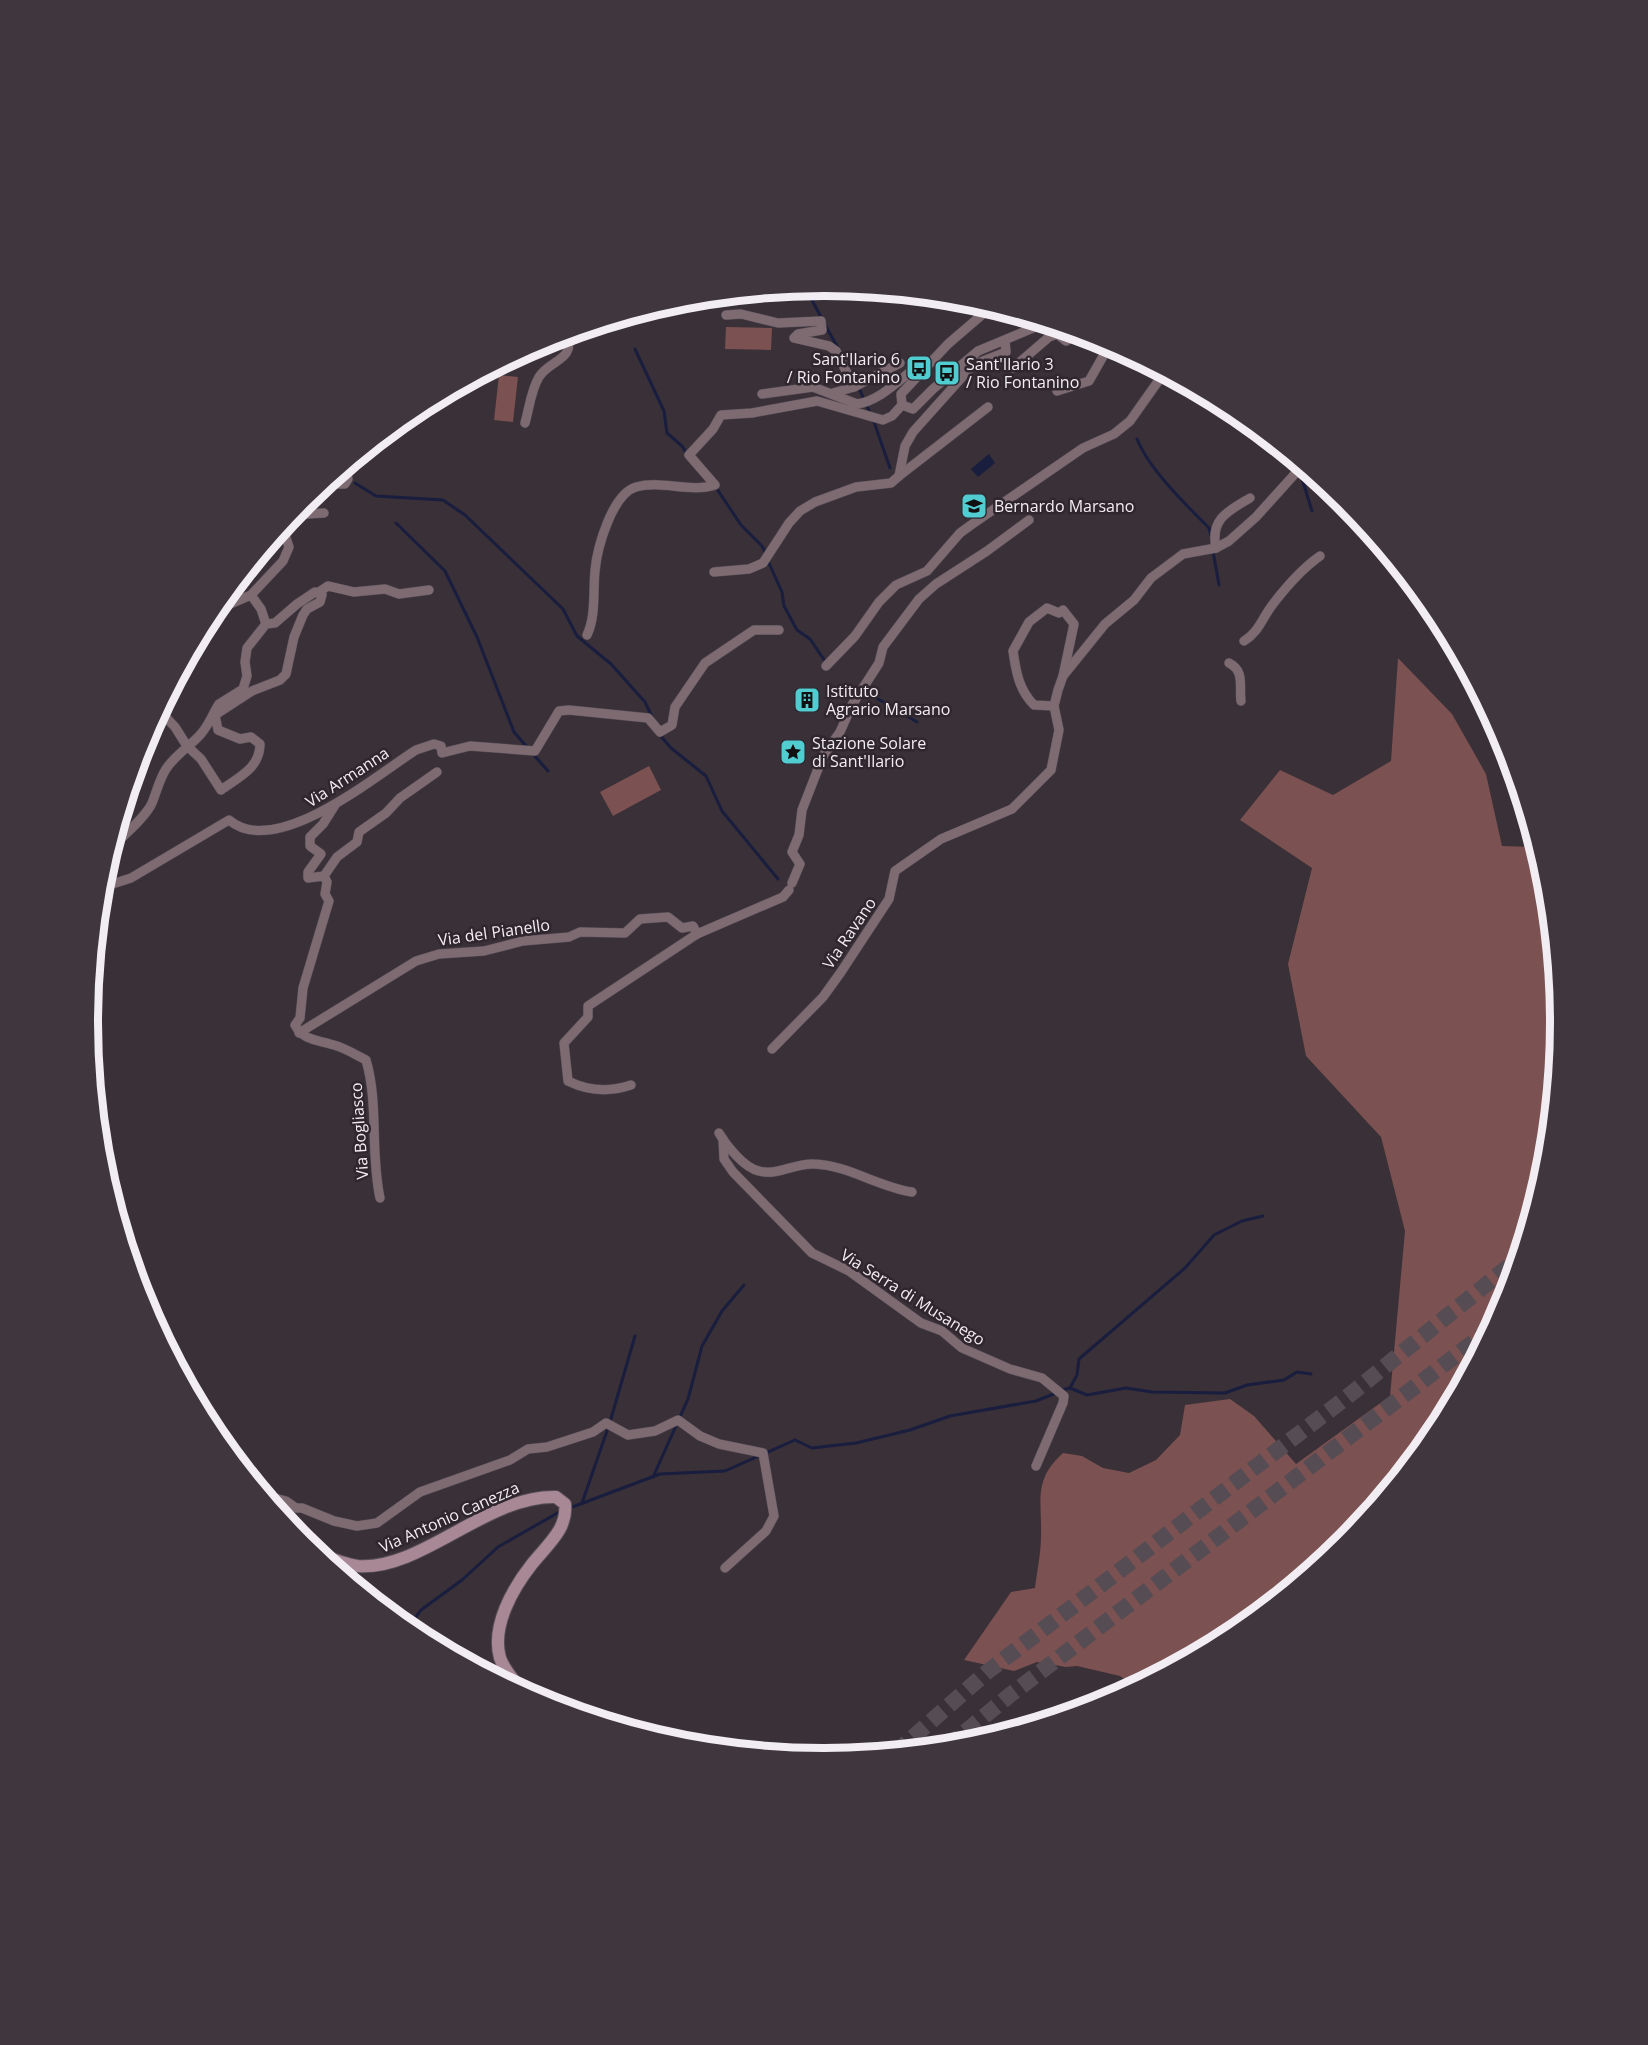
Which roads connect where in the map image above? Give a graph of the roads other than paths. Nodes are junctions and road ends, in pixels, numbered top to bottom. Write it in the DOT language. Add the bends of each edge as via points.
graph roads {
  1 [pos="983,314"];
  2 [pos="726,315"];
  3 [pos="1034,328"];
  4 [pos="1054,334"];
  5 [pos="1005,341"];
  6 [pos="569,343"];
  7 [pos="1106,353"];
  8 [pos="900,363"];
  9 [pos="927,367"];
  10 [pos="1013,368"];
  11 [pos="1160,379"];
  12 [pos="854,387"];
  13 [pos="1057,391"];
  14 [pos="833,393"];
  15 [pos="762,394"];
  16 [pos="902,405"];
  17 [pos="987,407"];
  18 [pos="525,423"];
  19 [pos="1297,471"];
  20 [pos="347,474"];
  21 [pos="899,476"];
  22 [pos="337,484"];
  23 [pos="1250,498"];
  24 [pos="324,513"];
  25 [pos="305,514"];
  26 [pos="1029,519"];
  27 [pos="285,535"];
  28 [pos="1215,548"];
  29 [pos="1320,556"];
  30 [pos="714,572"];
  31 [pos="429,590"];
  32 [pos="319,592"];
  33 [pos="251,595"];
  34 [pos="232,603"];
  35 [pos="266,624"];
  36 [pos="779,630"];
  37 [pos="587,635"];
  38 [pos="1244,641"];
  39 [pos="1229,663"];
  40 [pos="826,666"];
  41 [pos="1064,676"];
  42 [pos="1241,701"];
  43 [pos="1054,706"];
  44 [pos="215,715"];
  45 [pos="165,716"];
  46 [pos="187,746"];
  47 [pos="437,772"];
  48 [pos="334,805"];
  49 [pos="121,837"];
  50 [pos="324,876"];
  51 [pos="110,885"];
  52 [pos="697,934"];
  53 [pos="299,1033"];
  54 [pos="772,1049"];
  55 [pos="631,1085"];
  56 [pos="912,1192"];
  57 [pos="380,1198"];
  58 [pos="1036,1466"];
  59 [pos="275,1498"];
  60 [pos="333,1558"];
  61 [pos="725,1568"];
  62 [pos="513,1679"];
  1 -- 9 [label="street"];
  2 -- 12 [label="street" via="741,314 778,323 821,321 822,330 794,338 836,351"];
  3 -- 5 [label="street"];
  4 -- 10 [label="street"];
  5 -- 16 [label="street" via="970,357 916,407"];
  5 -- 21 [label="street" via="1006,352 974,365 913,432 905,446"];
  6 -- 18 [label="street" via="567,354 540,376"];
  7 -- 13 [label="street" via="1089,381"];
  8 -- 12 [label="street"];
  9 -- 14 [label="street" via="919,365 864,403 857,404"];
  9 -- 16 [label="street" via="901,394"];
  11 -- 40 [label="street" via="1130,421 1114,434 1083,448 971,525 927,571 896,585"];
  12 -- 14 [label="street"];
  14 -- 15 [label="street" via="813,387"];
  16 -- 37 [label="street" via="884,420 817,401 721,415 689,455 715,485 640,486 626,493 615,507 595,568"];
  17 -- 21 [label="street"];
  19 -- 28 [label="street" via="1256,517"];
  20 -- 22 [label="street" via="345,484"];
  21 -- 30 [label="street" via="891,483 856,487 815,502 789,523 763,563 749,569"];
  23 -- 28 [label="street" via="1227,512 1217,525 1213,534"];
  24 -- 25 [label="street"];
  26 -- 52 [label="street" via="936,584 919,599 883,647 879,663 823,756 812,783 792,852 800,864 788,890"];
  27 -- 33 [label="street" via="289,547 283,561"];
  28 -- 41 [label="street" via="1183,554 1151,578 1134,600 1106,624"];
  29 -- 38 [label="street" via="1272,604 1253,636"];
  31 -- 32 [label="street" via="399,594 385,589 354,592 328,586"];
  32 -- 35 [label="street" via="297,603 275,623"];
  32 -- 44 [label="street" via="323,599 307,609 297,630 286,674"];
  33 -- 34 [label="street"];
  33 -- 35 [label="street"];
  35 -- 44 [label="street" via="247,648 246,684 219,704"];
  36 -- 48 [label="street, Via Armanna" via="754,630 705,663 675,707 668,730 660,732 648,718 569,710 555,715 535,751 470,746 442,753 441,746 434,744 416,750"];
  39 -- 42 [label="street" via="1241,675"];
  41 -- 43 [label="street"];
  41 -- 43 [label="street" via="1073,623 1063,610 1059,613 1047,608 1029,622 1013,651 1016,674 1028,698 1035,705"];
  43 -- 54 [label="street, Via Ravano" via="1059,730 1051,770 1012,809 941,838 895,871 889,899 841,972"];
  44 -- 46 [label="street"];
  44 -- 46 [label="street" via="218,730 240,739 251,737 260,744 260,754 247,774 221,790 201,759"];
  45 -- 46 [label="street"];
  46 -- 49 [label="street" via="157,784 152,805"];
  47 -- 50 [label="street" via="359,832 357,842 337,857"];
  48 -- 50 [label="street" via="310,837 310,846 321,854 308,878"];
  48 -- 51 [label="street, Via Armanna" via="307,820 274,830 237,827 229,820 131,878"];
  50 -- 53 [label="street" via="328,901 303,988 300,1018 295,1025"];
  52 -- 53 [label="street, Via del Pianello" via="693,926 682,928 668,917 640,919 625,933 580,932 484,951 439,954 417,961"];
  52 -- 55 [label="street" via="588,1006 588,1017 564,1043 568,1081 601,1090"];
  53 -- 57 [label="street, Via Bogliasco" via="366,1060 372,1081"];
  56 -- 58 [label="street, Via Serra di Musanego" via="892,1189 838,1167 813,1164 776,1172 758,1171 744,1162 723,1135 724,1159 733,1172 812,1253 849,1271 962,1348 1042,1378 1057,1388 1064,1396 1063,1403"];
  59 -- 61 [label="street" via="334,1521 357,1526 377,1523 420,1492 510,1460 528,1449 593,1432 606,1423 628,1435 654,1431 678,1420 719,1444 763,1452 774,1516 766,1531"];
  60 -- 62 [label="street, Via Antonio Canezza" via="358,1566 380,1565 403,1558 513,1504 540,1496 556,1497 565,1508 559,1532 519,1583 501,1620 497,1643 501,1661"];
}
